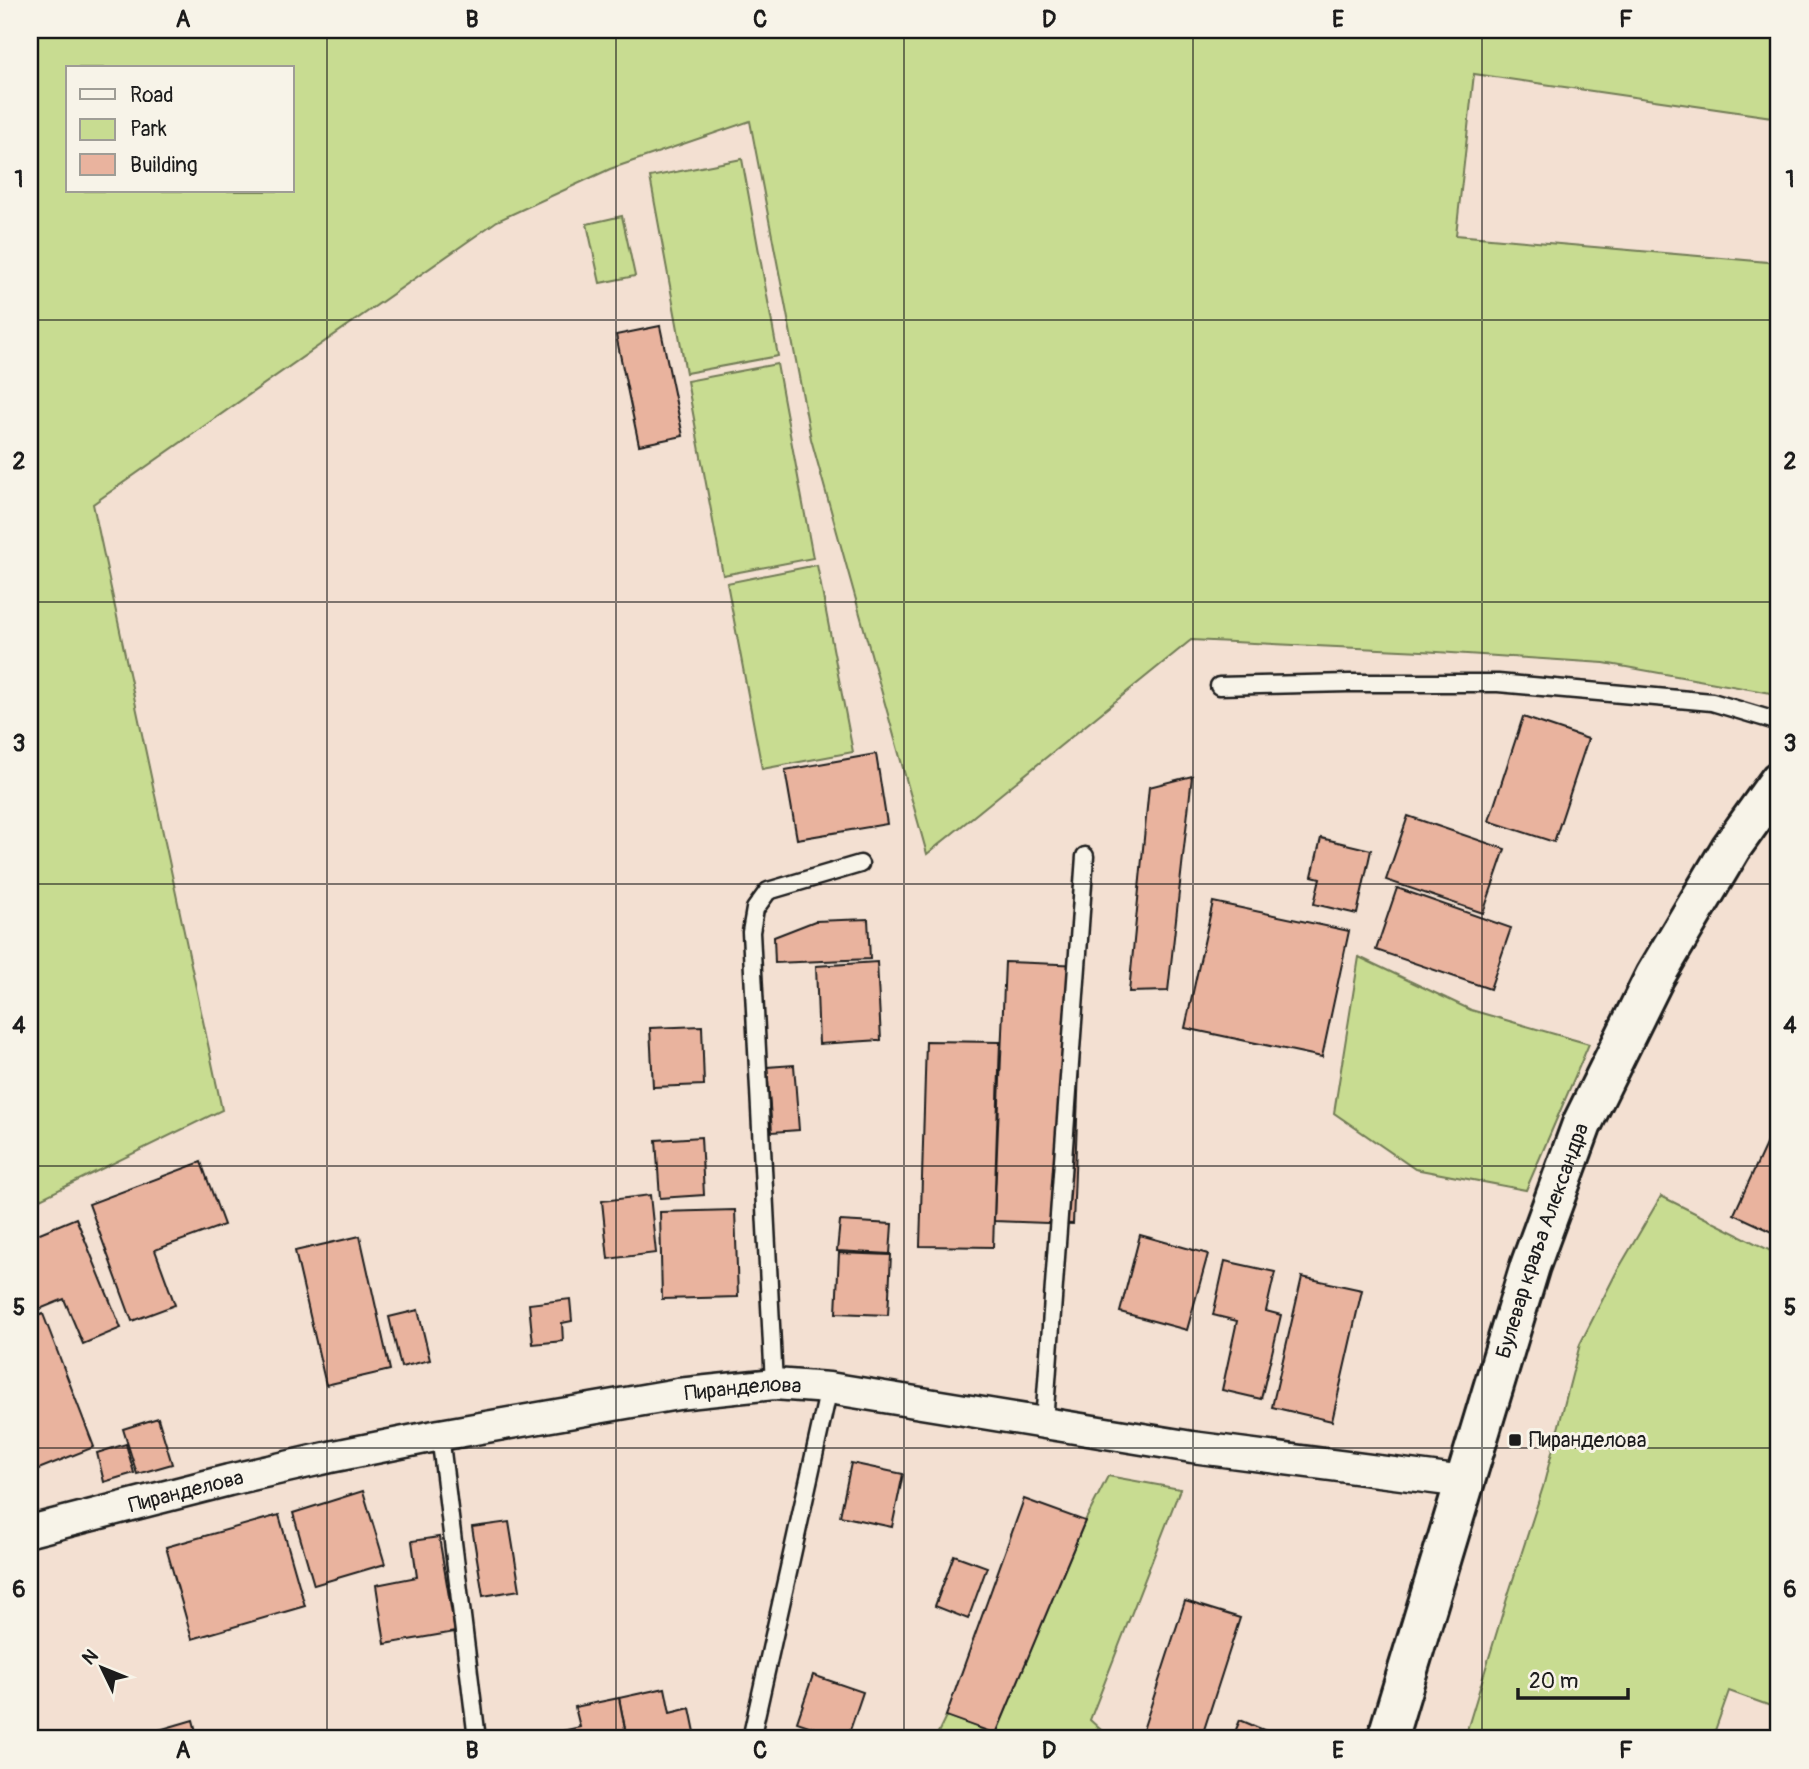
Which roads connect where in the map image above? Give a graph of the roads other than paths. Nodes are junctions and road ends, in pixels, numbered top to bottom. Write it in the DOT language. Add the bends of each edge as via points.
graph roads {
  1 [pos="1219,686"];
  2 [pos="1779,722"];
  3 [pos="1779,781"];
  4 [pos="1085,856"];
  5 [pos="860,864"];
  6 [pos="774,1384"];
  7 [pos="829,1388"];
  8 [pos="1044,1423"];
  9 [pos="440,1435"];
  10 [pos="1464,1482"];
  11 [pos="30,1531"];
  12 [pos="477,1739"];
  13 [pos="751,1739"];
  14 [pos="1387,1739"];
  1 -- 2 [label="lane" via="1498,683 1712,702"];
  3 -- 10 [label="main road, Булевар краља Александра" via="1731,848 1655,976 1582,1124 1530,1266"];
  4 -- 8 [label="lane"];
  5 -- 6 [label="lane" via="768,891 755,909 751,932"];
  6 -- 7 [label="street, Пиранделова"];
  6 -- 9 [label="street, Пиранделова" via="678,1394"];
  7 -- 8 [label="street, Пиранделова"];
  7 -- 13 [label="lane"];
  8 -- 10 [label="street, Пиранделова"];
  9 -- 11 [label="street, Пиранделова" via="330,1457"];
  9 -- 12 [label="lane"];
  10 -- 14 [label="main road, Булевар краља Александра"];
}
